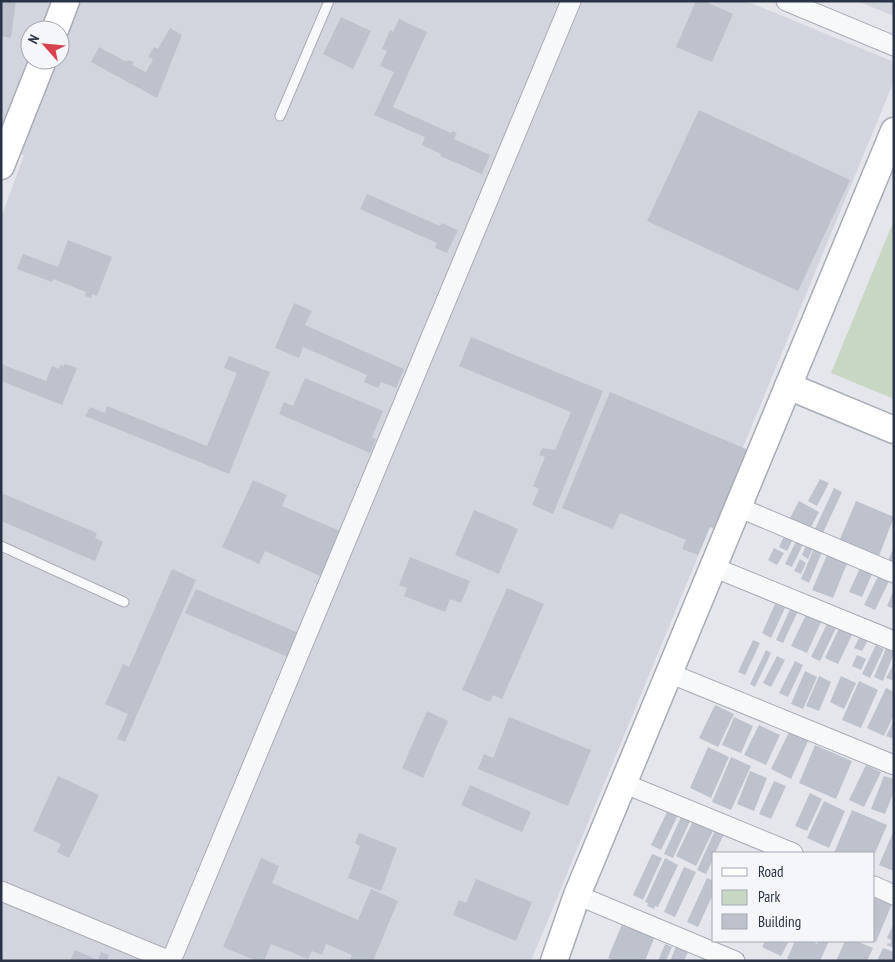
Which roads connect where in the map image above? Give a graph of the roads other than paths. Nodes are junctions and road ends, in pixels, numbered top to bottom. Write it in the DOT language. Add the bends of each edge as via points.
graph roads {
  1 [pos="66,1"];
  2 [pos="329,1"];
  3 [pos="570,1"];
  4 [pos="786,1"];
  5 [pos="59,20"];
  6 [pos="894,46"];
  7 [pos="39,70"];
  8 [pos="280,116"];
  9 [pos="894,131"];
  10 [pos="1,166"];
  11 [pos="788,386"];
  12 [pos="894,430"];
  13 [pos="738,507"];
  14 [pos="1,546"];
  15 [pos="714,566"];
  16 [pos="894,573"];
  17 [pos="124,602"];
  18 [pos="894,641"];
  19 [pos="669,673"];
  20 [pos="894,765"];
  21 [pos="623,784"];
  22 [pos="791,852"];
  23 [pos="875,886"];
  24 [pos="1,891"];
  25 [pos="577,894"];
  26 [pos="894,895"];
  27 [pos="170,961"];
  28 [pos="554,961"];
  29 [pos="735,961"];
  1 -- 5 [label="main road"];
  2 -- 8 [label="lane"];
  3 -- 27 [label="street"];
  4 -- 6 [label="street"];
  7 -- 10 [label="main road"];
  9 -- 11 [label="main road"];
  11 -- 12 [label="main road"];
  11 -- 13 [label="main road"];
  13 -- 15 [label="main road"];
  13 -- 16 [label="street"];
  14 -- 17 [label="lane"];
  15 -- 18 [label="street"];
  15 -- 19 [label="main road"];
  19 -- 20 [label="street"];
  19 -- 21 [label="main road"];
  21 -- 22 [label="street"];
  21 -- 25 [label="main road"];
  23 -- 26 [label="street"];
  24 -- 27 [label="street"];
  25 -- 28 [label="main road"];
  25 -- 29 [label="street"];
}
